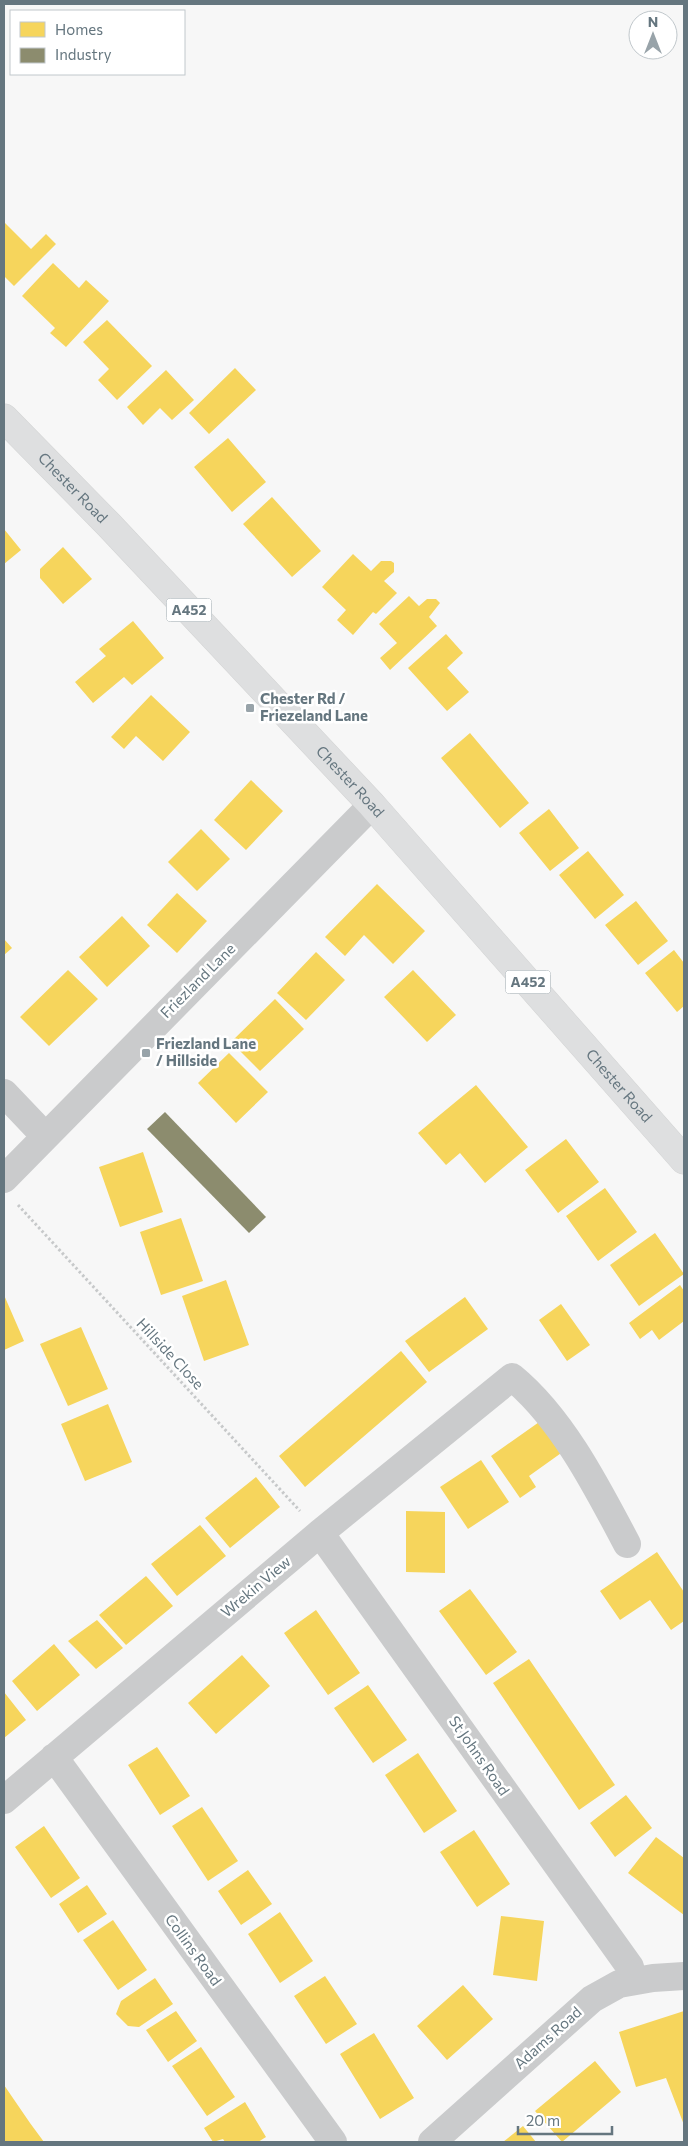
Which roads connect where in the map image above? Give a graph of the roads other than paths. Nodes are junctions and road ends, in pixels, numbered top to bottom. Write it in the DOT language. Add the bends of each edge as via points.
graph roads {
  1 [pos="4,418"];
  2 [pos="372,805"];
  3 [pos="4,1093"];
  4 [pos="45,1136"];
  5 [pos="684,1160"];
  6 [pos="4,1179"];
  7 [pos="320,1533"];
  8 [pos="627,1544"];
  9 [pos="54,1757"];
  10 [pos="4,1800"];
  11 [pos="684,1976"];
  12 [pos="633,1981"];
  13 [pos="333,2142"];
  14 [pos="432,2142"];
  1 -- 2 [label="highway, Chester Road / A452"];
  2 -- 4 [label="street, Friezland Lane"];
  2 -- 5 [label="highway, Chester Road / A452"];
  3 -- 4 [label="street"];
  4 -- 6 [label="street, Friezland Lane"];
  7 -- 8 [label="street, Wrekin View" via="512,1377 534,1395 593,1478"];
  7 -- 9 [label="street, Wrekin View"];
  7 -- 12 [label="street, St Johns Road" via="630,1967"];
  9 -- 10 [label="street, Wrekin View"];
  9 -- 13 [label="street, Collins Road"];
  11 -- 12 [label="street, Adams Road"];
  12 -- 14 [label="street, Adams Road" via="619,1984 592,1998"];
}
